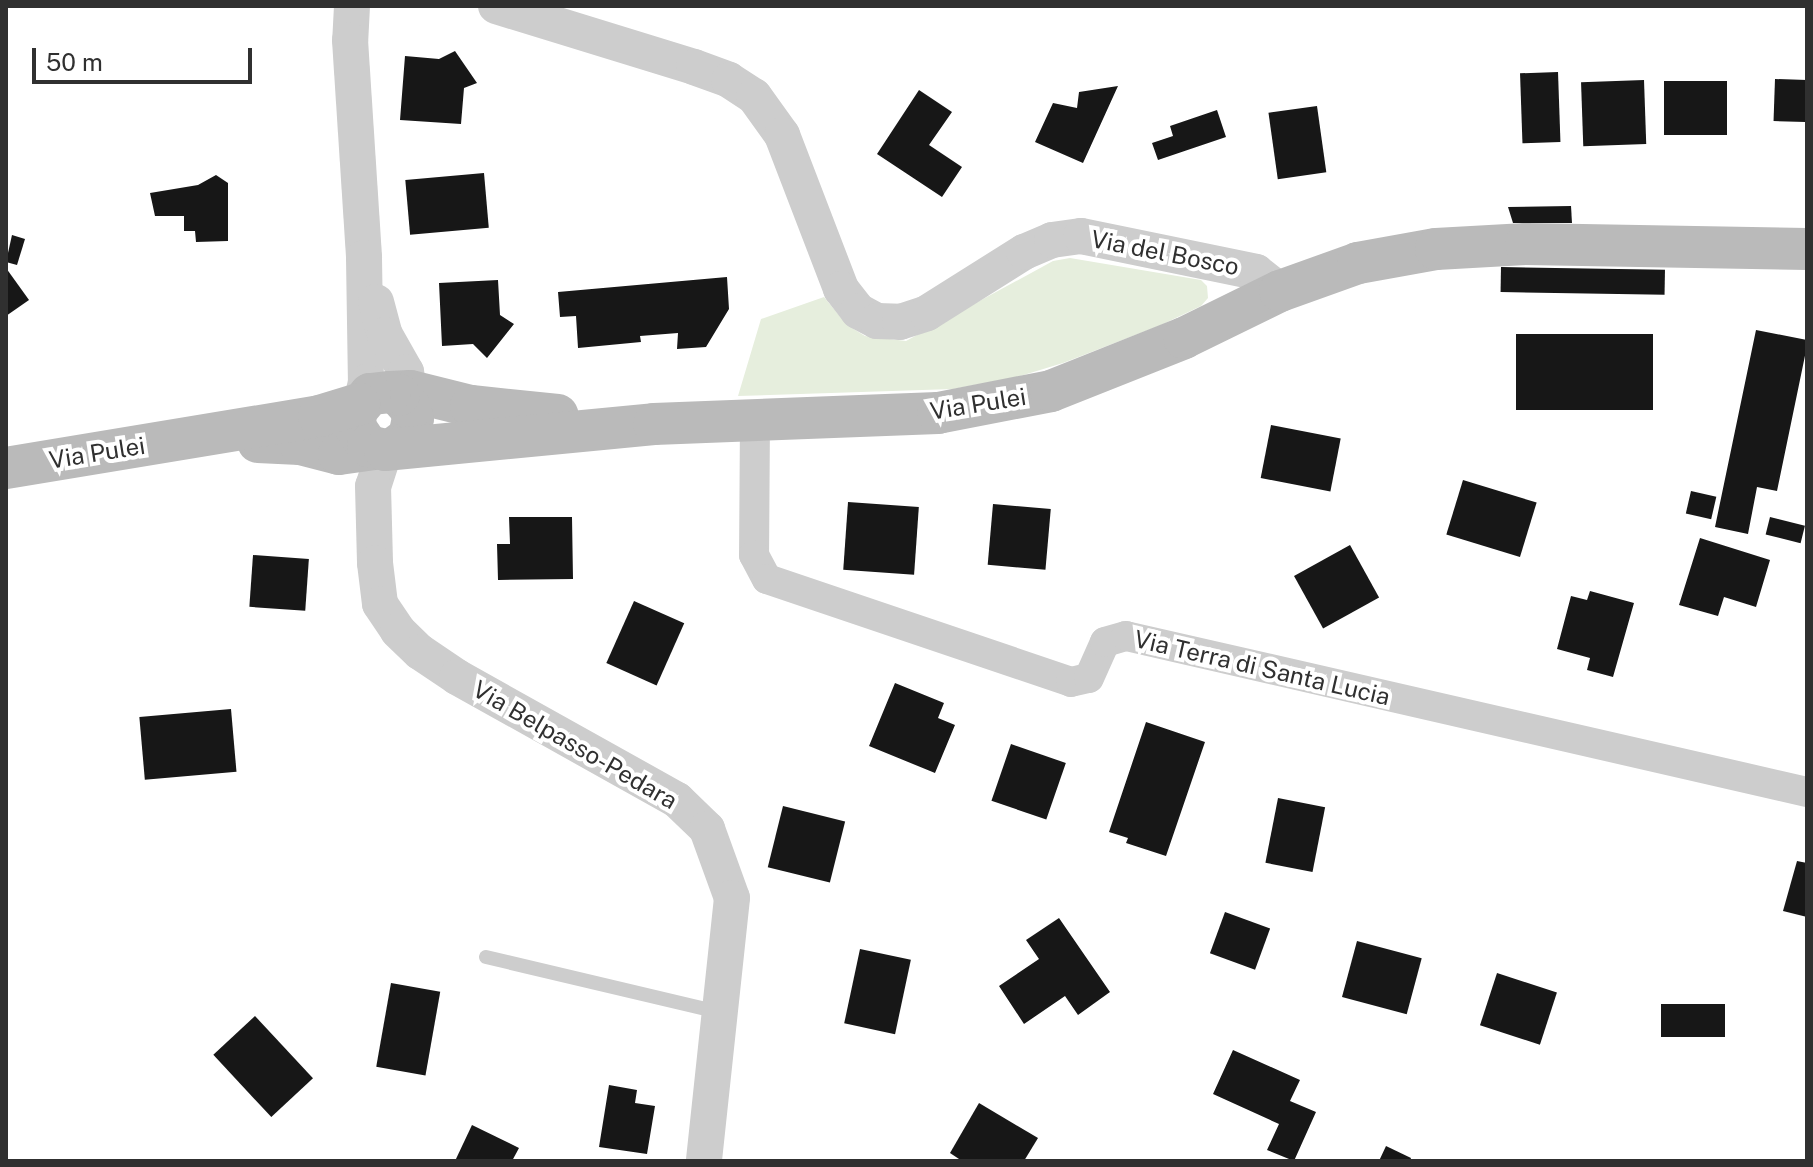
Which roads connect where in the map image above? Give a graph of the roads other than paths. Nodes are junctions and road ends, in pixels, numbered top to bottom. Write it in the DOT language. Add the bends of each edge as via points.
graph roads {
  1 [pos="352,6"];
  2 [pos="496,6"];
  3 [pos="1807,249"];
  4 [pos="364,258"];
  5 [pos="1280,291"];
  6 [pos="755,419"];
  7 [pos="381,423"];
  8 [pos="654,424"];
  9 [pos="6,468"];
  10 [pos="1807,792"];
  11 [pos="486,957"];
  12 [pos="720,1012"];
  13 [pos="704,1161"];
  1 -- 4 [label="street"];
  2 -- 5 [label="street, Via del Bosco" via="694,67 754,96 782,135 841,289 858,311 877,321 900,322 927,313 1024,252 1081,236 1256,272"];
  3 -- 5 [label="main road" via="1526,244 1436,249 1358,263"];
  4 -- 7 [label="street, Via Belpasso-Pedara" via="366,382"];
  4 -- 7 [label="street" via="385,335"];
  5 -- 6 [label="main road, Via Pulei" via="1184,338 1051,391 938,413"];
  6 -- 8 [label="main road, Via Pulei"];
  6 -- 10 [label="street, Via Terra di Santa Lucia" via="754,555 767,579 1071,682 1089,678 1105,642 1126,636"];
  7 -- 8 [label="main road"];
  7 -- 8 [label="main road, Via Pulei" via="471,406"];
  7 -- 9 [label="main road, Via Pulei" via="300,444 189,438"];
  7 -- 12 [label="street, Via Belpasso-Pedara" via="373,486 380,604 420,652 677,800 707,829 732,898"];
  11 -- 12 [label="lane"];
  12 -- 13 [label="street, Via Belpasso-Pedara"];
}
